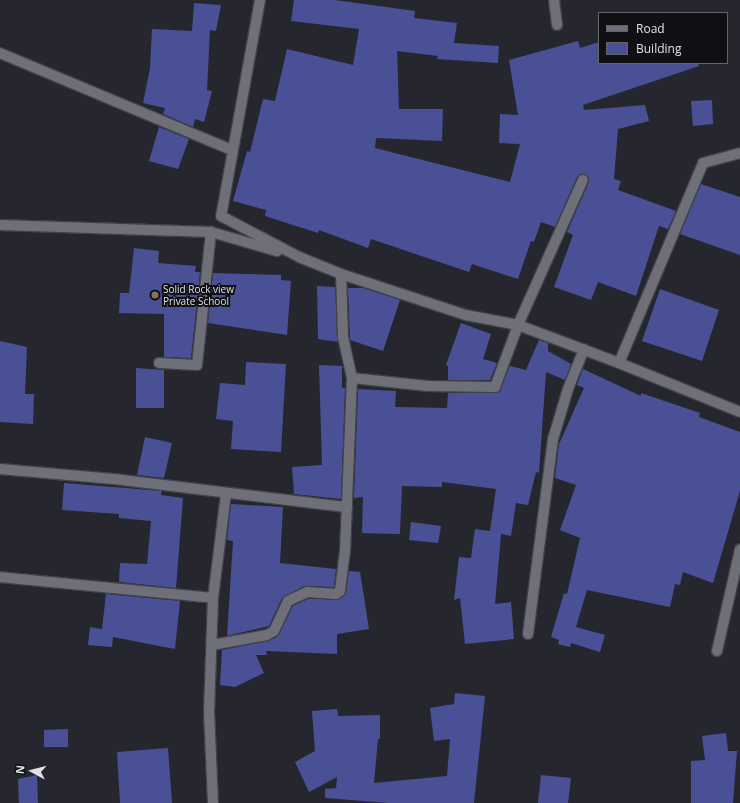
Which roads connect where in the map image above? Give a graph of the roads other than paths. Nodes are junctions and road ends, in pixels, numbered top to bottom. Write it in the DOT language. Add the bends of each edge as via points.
graph roads {
  1 [pos="260,0"];
  2 [pos="554,0"];
  3 [pos="557,26"];
  4 [pos="0,53"];
  5 [pos="232,150"];
  6 [pos="740,153"];
  7 [pos="583,180"];
  8 [pos="0,225"];
  9 [pos="212,232"];
  10 [pos="299,257"];
  11 [pos="341,274"];
  12 [pos="518,325"];
  13 [pos="584,349"];
  14 [pos="619,362"];
  15 [pos="159,363"];
  16 [pos="352,378"];
  17 [pos="740,412"];
  18 [pos="0,469"];
  19 [pos="226,494"];
  20 [pos="347,508"];
  21 [pos="740,550"];
  22 [pos="0,577"];
  23 [pos="213,598"];
  24 [pos="528,634"];
  25 [pos="212,645"];
  26 [pos="717,651"];
  27 [pos="213,803"];
  1 -- 5 [label="street"];
  2 -- 3 [label="street"];
  4 -- 5 [label="street"];
  5 -- 10 [label="street" via="221,216"];
  6 -- 14 [label="street" via="703,163"];
  7 -- 12 [label="street"];
  8 -- 9 [label="street"];
  9 -- 10 [label="street"];
  9 -- 15 [label="street" via="197,365"];
  10 -- 11 [label="street"];
  11 -- 12 [label="street" via="466,315"];
  11 -- 16 [label="street" via="343,337"];
  12 -- 13 [label="street"];
  12 -- 16 [label="street" via="495,386 428,386"];
  13 -- 14 [label="street"];
  13 -- 24 [label="street" via="568,389 553,439"];
  14 -- 17 [label="street"];
  16 -- 20 [label="street"];
  18 -- 19 [label="street" via="114,479"];
  19 -- 20 [label="street"];
  19 -- 23 [label="street"];
  20 -- 25 [label="street" via="345,552 339,593 301,594 288,601 274,631 267,635"];
  21 -- 26 [label="street"];
  22 -- 23 [label="street"];
  23 -- 25 [label="street"];
  25 -- 27 [label="street" via="209,712"];
}
